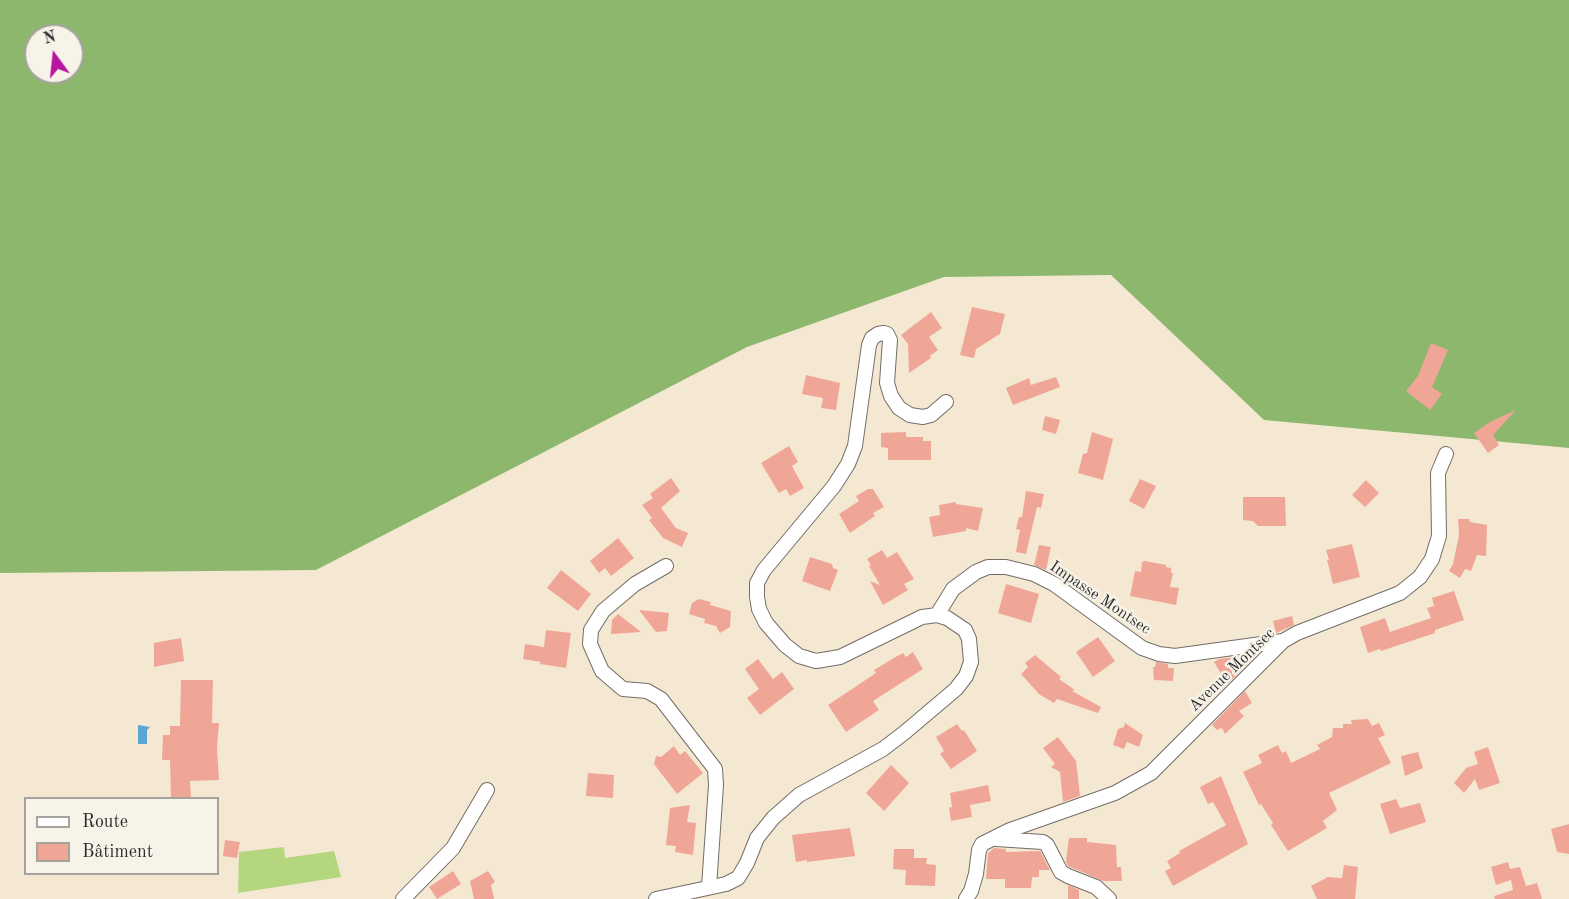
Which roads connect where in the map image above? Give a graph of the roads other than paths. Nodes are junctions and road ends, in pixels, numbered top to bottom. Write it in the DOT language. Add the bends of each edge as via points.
graph roads {
  1 [pos="946,402"];
  2 [pos="1446,454"];
  3 [pos="666,566"];
  4 [pos="938,615"];
  5 [pos="1283,641"];
  6 [pos="486,790"];
  7 [pos="993,839"];
  8 [pos="709,887"];
  9 [pos="403,899"];
  10 [pos="656,899"];
  11 [pos="966,899"];
  12 [pos="1109,899"];
  1 -- 4 [label="street" via="923,417 899,408 887,383 890,340 884,333 872,338 855,446 848,464 764,570 757,583 756,597 766,623 785,645 816,661 840,657 922,617"];
  2 -- 5 [label="street, Avenue Montsec" via="1438,473 1439,536 1432,560 1420,577 1400,592"];
  3 -- 8 [label="street" via="635,584 603,611 591,630 590,644 602,671 623,689 648,691 661,699 716,768"];
  4 -- 5 [label="street, Impasse Montsec" via="953,589 976,572 1006,567 1054,584 1142,648 1159,654 1175,656"];
  4 -- 8 [label="street" via="965,630 969,639 971,662 956,689 883,749 799,795 757,838 738,878"];
  5 -- 7 [label="street, Avenue Montsec" via="1151,773 1115,794"];
  6 -- 9 [label="street" via="453,848"];
  7 -- 11 [label="street" via="979,850 976,874"];
  7 -- 12 [label="street" via="1043,842 1061,872 1096,887"];
  8 -- 10 [label="street"];
}
